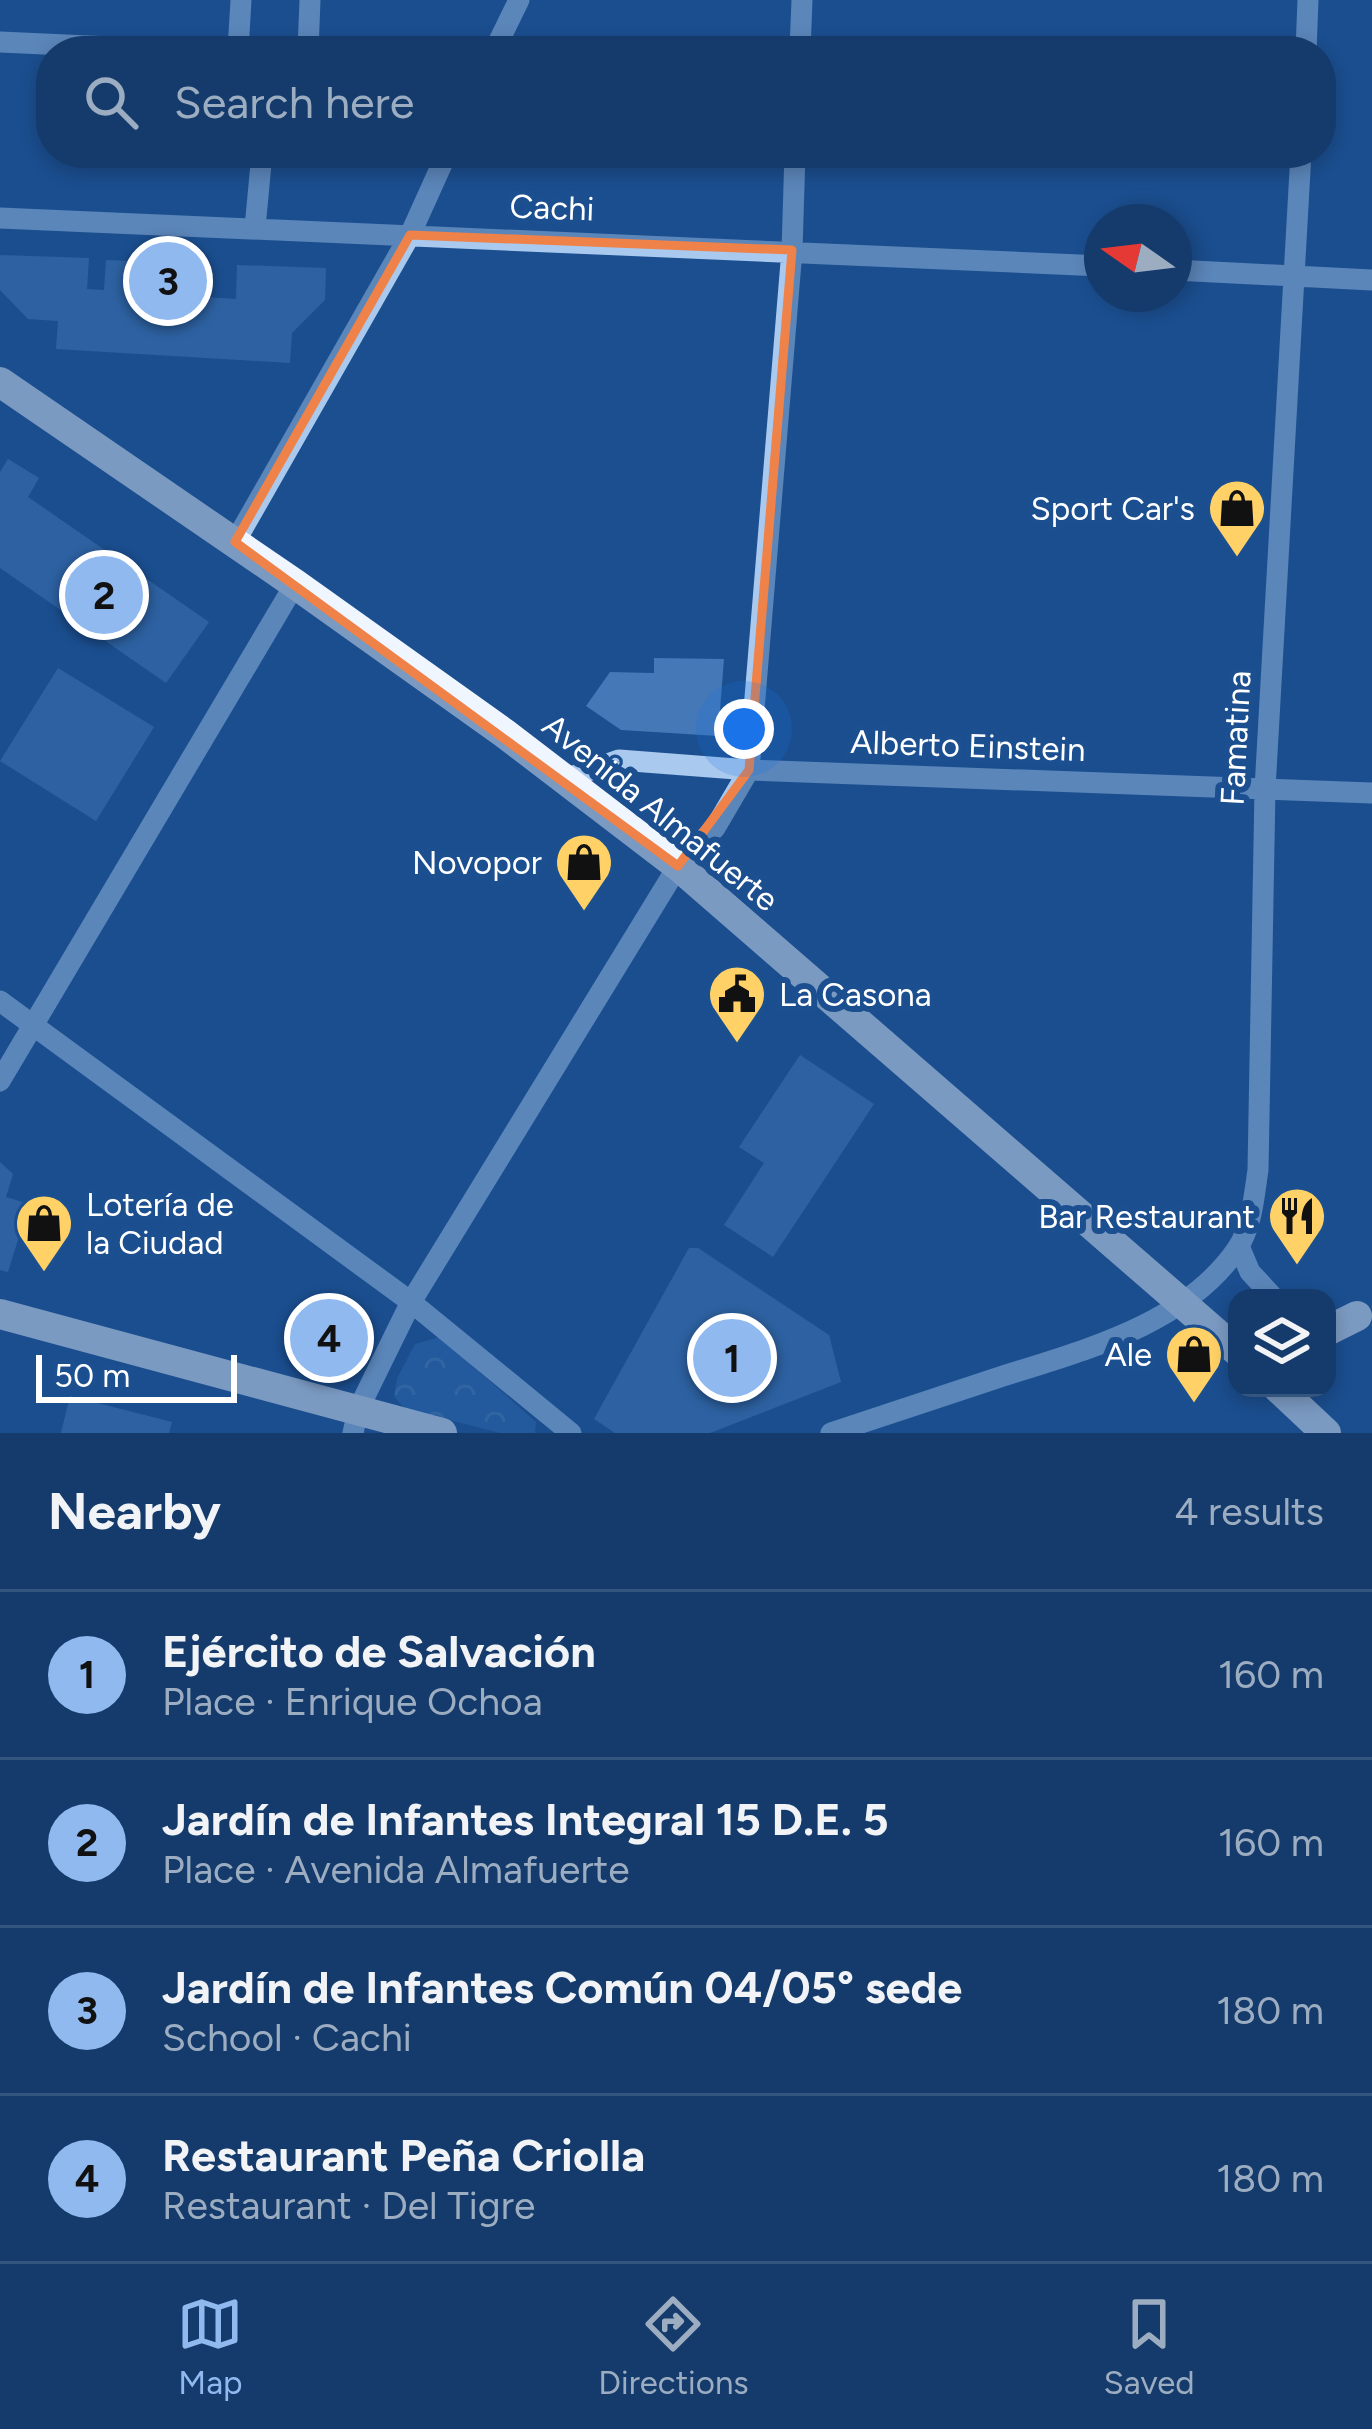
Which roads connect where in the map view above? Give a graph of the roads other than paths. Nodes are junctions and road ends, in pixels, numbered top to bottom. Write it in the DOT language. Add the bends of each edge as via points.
graph roads {
  1 [pos="241,0"];
  2 [pos="310,0"];
  3 [pos="519,0"];
  4 [pos="802,0"];
  5 [pos="1308,0"];
  6 [pos="239,36"];
  7 [pos="309,36"];
  8 [pos="501,36"];
  9 [pos="801,36"];
  10 [pos="1307,36"];
  11 [pos="0,42"];
  12 [pos="36,44"];
  13 [pos="261,168"];
  14 [pos="440,168"];
  15 [pos="794,168"];
  16 [pos="1300,168"];
  17 [pos="0,218"];
  18 [pos="255,228"];
  19 [pos="410,235"];
  20 [pos="791,250"];
  21 [pos="1084,265"];
  22 [pos="1192,271"];
  23 [pos="1296,277"];
  24 [pos="1372,280"];
  25 [pos="0,382"];
  26 [pos="235,542"];
  27 [pos="295,584"];
  28 [pos="749,770"];
  29 [pos="565,779"];
  30 [pos="1264,789"];
  31 [pos="1372,793"];
  32 [pos="678,866"];
  33 [pos="0,1001"];
  34 [pos="33,1024"];
  35 [pos="0,1082"];
  36 [pos="1239,1246"];
  37 [pos="1266,1289"];
  38 [pos="411,1302"];
  39 [pos="1184,1302"];
  40 [pos="0,1314"];
  41 [pos="1228,1343"];
  42 [pos="1296,1397"];
  43 [pos="356,1421"];
  44 [pos="442,1433"];
  45 [pos="572,1433"];
  46 [pos="831,1433"];
  47 [pos="1326,1433"];
  1 -- 6 [label="street"];
  2 -- 7 [label="street"];
  3 -- 8 [label="street"];
  4 -- 9 [label="street"];
  5 -- 10 [label="street"];
  11 -- 12 [label="street"];
  13 -- 18 [label="street"];
  14 -- 19 [label="street"];
  15 -- 20 [label="street"];
  16 -- 23 [label="street, Famatina"];
  17 -- 18 [label="street, Cachi"];
  18 -- 19 [label="street, Cachi"];
  19 -- 20 [label="street, Cachi"];
  19 -- 26 [label="street"];
  20 -- 21 [label="street, Cachi"];
  20 -- 28 [label="street"];
  22 -- 23 [label="street"];
  23 -- 24 [label="street"];
  23 -- 30 [label="street, Famatina"];
  25 -- 26 [label="main road, Avenida Almafuerte"];
  26 -- 27 [label="main road, Avenida Almafuerte"];
  27 -- 29 [label="main road, Avenida Almafuerte"];
  27 -- 34 [label="street"];
  28 -- 29 [label="street, Alberto Einstein" via="619,760"];
  28 -- 30 [label="street, Alberto Einstein"];
  28 -- 32 [label="street" via="715,828"];
  29 -- 32 [label="main road, Avenida Almafuerte"];
  30 -- 31 [label="street, Alberto Einstein"];
  30 -- 36 [label="street, Famatina" via="1258,1170"];
  32 -- 38 [label="street"];
  32 -- 39 [label="main road, Avenida Almafuerte"];
  33 -- 34 [label="street"];
  34 -- 35 [label="street"];
  34 -- 38 [label="street"];
  36 -- 37 [label="street"];
  36 -- 39 [label="street, Famatina"];
  38 -- 43 [label="street"];
  38 -- 45 [label="street"];
  39 -- 41 [label="main road, Avenida Almafuerte"];
  39 -- 46 [label="street, Famatina" via="1134,1330"];
  40 -- 43 [label="main road"];
  42 -- 47 [label="main road"];
  43 -- 44 [label="main road"];
}
